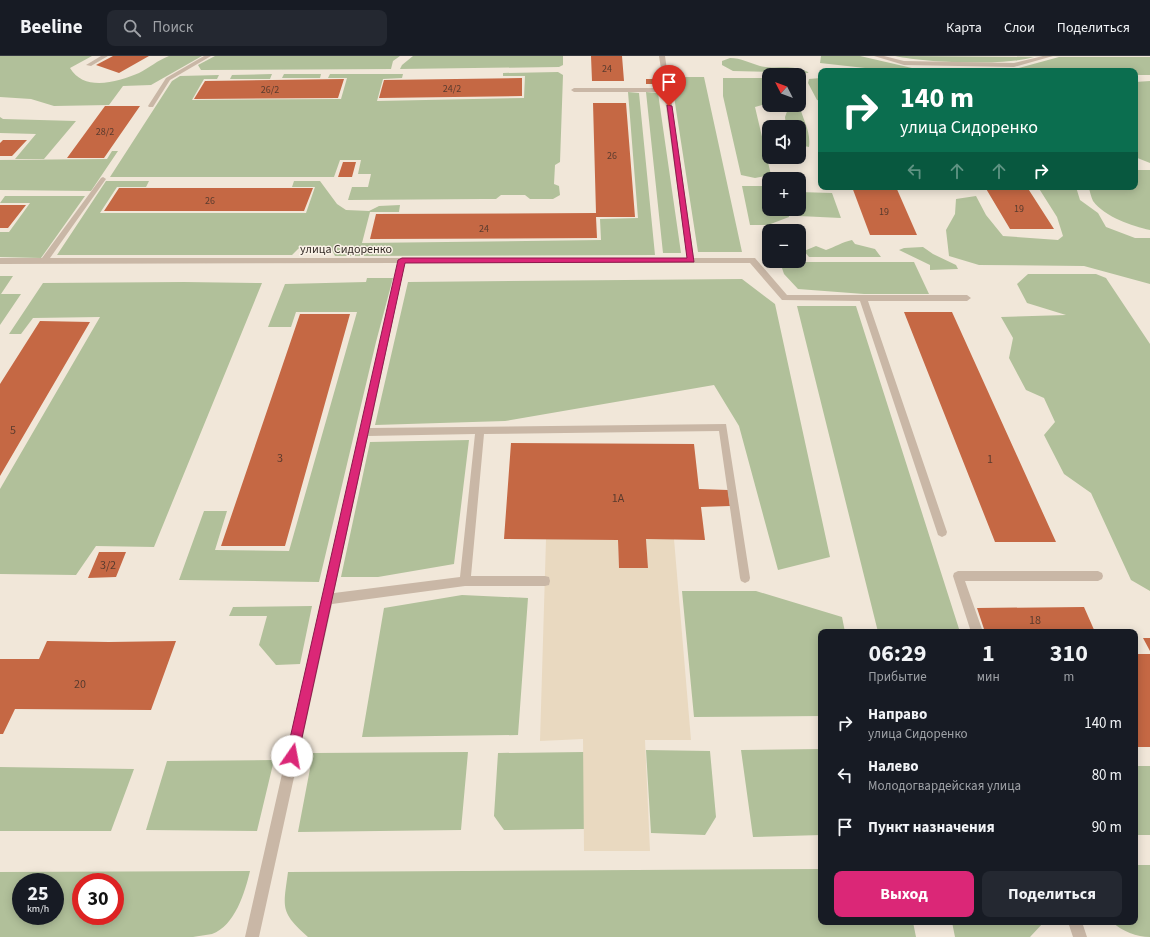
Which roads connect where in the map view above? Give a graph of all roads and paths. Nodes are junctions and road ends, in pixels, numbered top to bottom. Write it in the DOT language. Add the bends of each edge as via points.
graph roads {
  1 [pos="105,56"];
  2 [pos="208,56"];
  3 [pos="662,56"];
  4 [pos="878,56"];
  5 [pos="1050,56"];
  6 [pos="89,65"];
  7 [pos="574,90"];
  8 [pos="667,90"];
  9 [pos="151,106"];
  10 [pos="103,179"];
  11 [pos="402,260"];
  12 [pos="691,260"];
  13 [pos="0,261"];
  14 [pos="44,261"];
  15 [pos="863,298"];
  16 [pos="967,298"];
  17 [pos="480,430"];
  18 [pos="364,432"];
  19 [pos="942,532"];
  20 [pos="1098,576"];
  21 [pos="745,578"];
  22 [pos="465,581"];
  23 [pos="545,581"];
  24 [pos="327,599"];
  25 [pos="976,629"];
  26 [pos="1076,925"];
  27 [pos="252,937"];
  28 [pos="1080,937"];
  1 -- 6 [label="street"];
  2 -- 9 [label="street" via="168,79"];
  3 -- 8 [label="street"];
  4 -- 5 [label="street" via="904,63 1014,65"];
  7 -- 8 [label="street"];
  8 -- 12 [label="street"];
  10 -- 14 [label="street"];
  11 -- 12 [label="street, улица Сидоренко"];
  11 -- 14 [label="street, улица Сидоренко"];
  11 -- 18 [label="street"];
  12 -- 15 [label="street, улица Сидоренко" via="752,260 785,298"];
  13 -- 14 [label="street, улица Сидоренко"];
  15 -- 16 [label="street, улица Сидоренко"];
  15 -- 19 [label="street"];
  17 -- 18 [label="street"];
  17 -- 21 [label="street" via="723,427"];
  17 -- 22 [label="street"];
  18 -- 24 [label="street"];
  20 -- 25 [label="street" via="958,576"];
  22 -- 23 [label="street"];
  22 -- 24 [label="street"];
  24 -- 27 [label="street"];
  26 -- 28 [label="street"];
}
